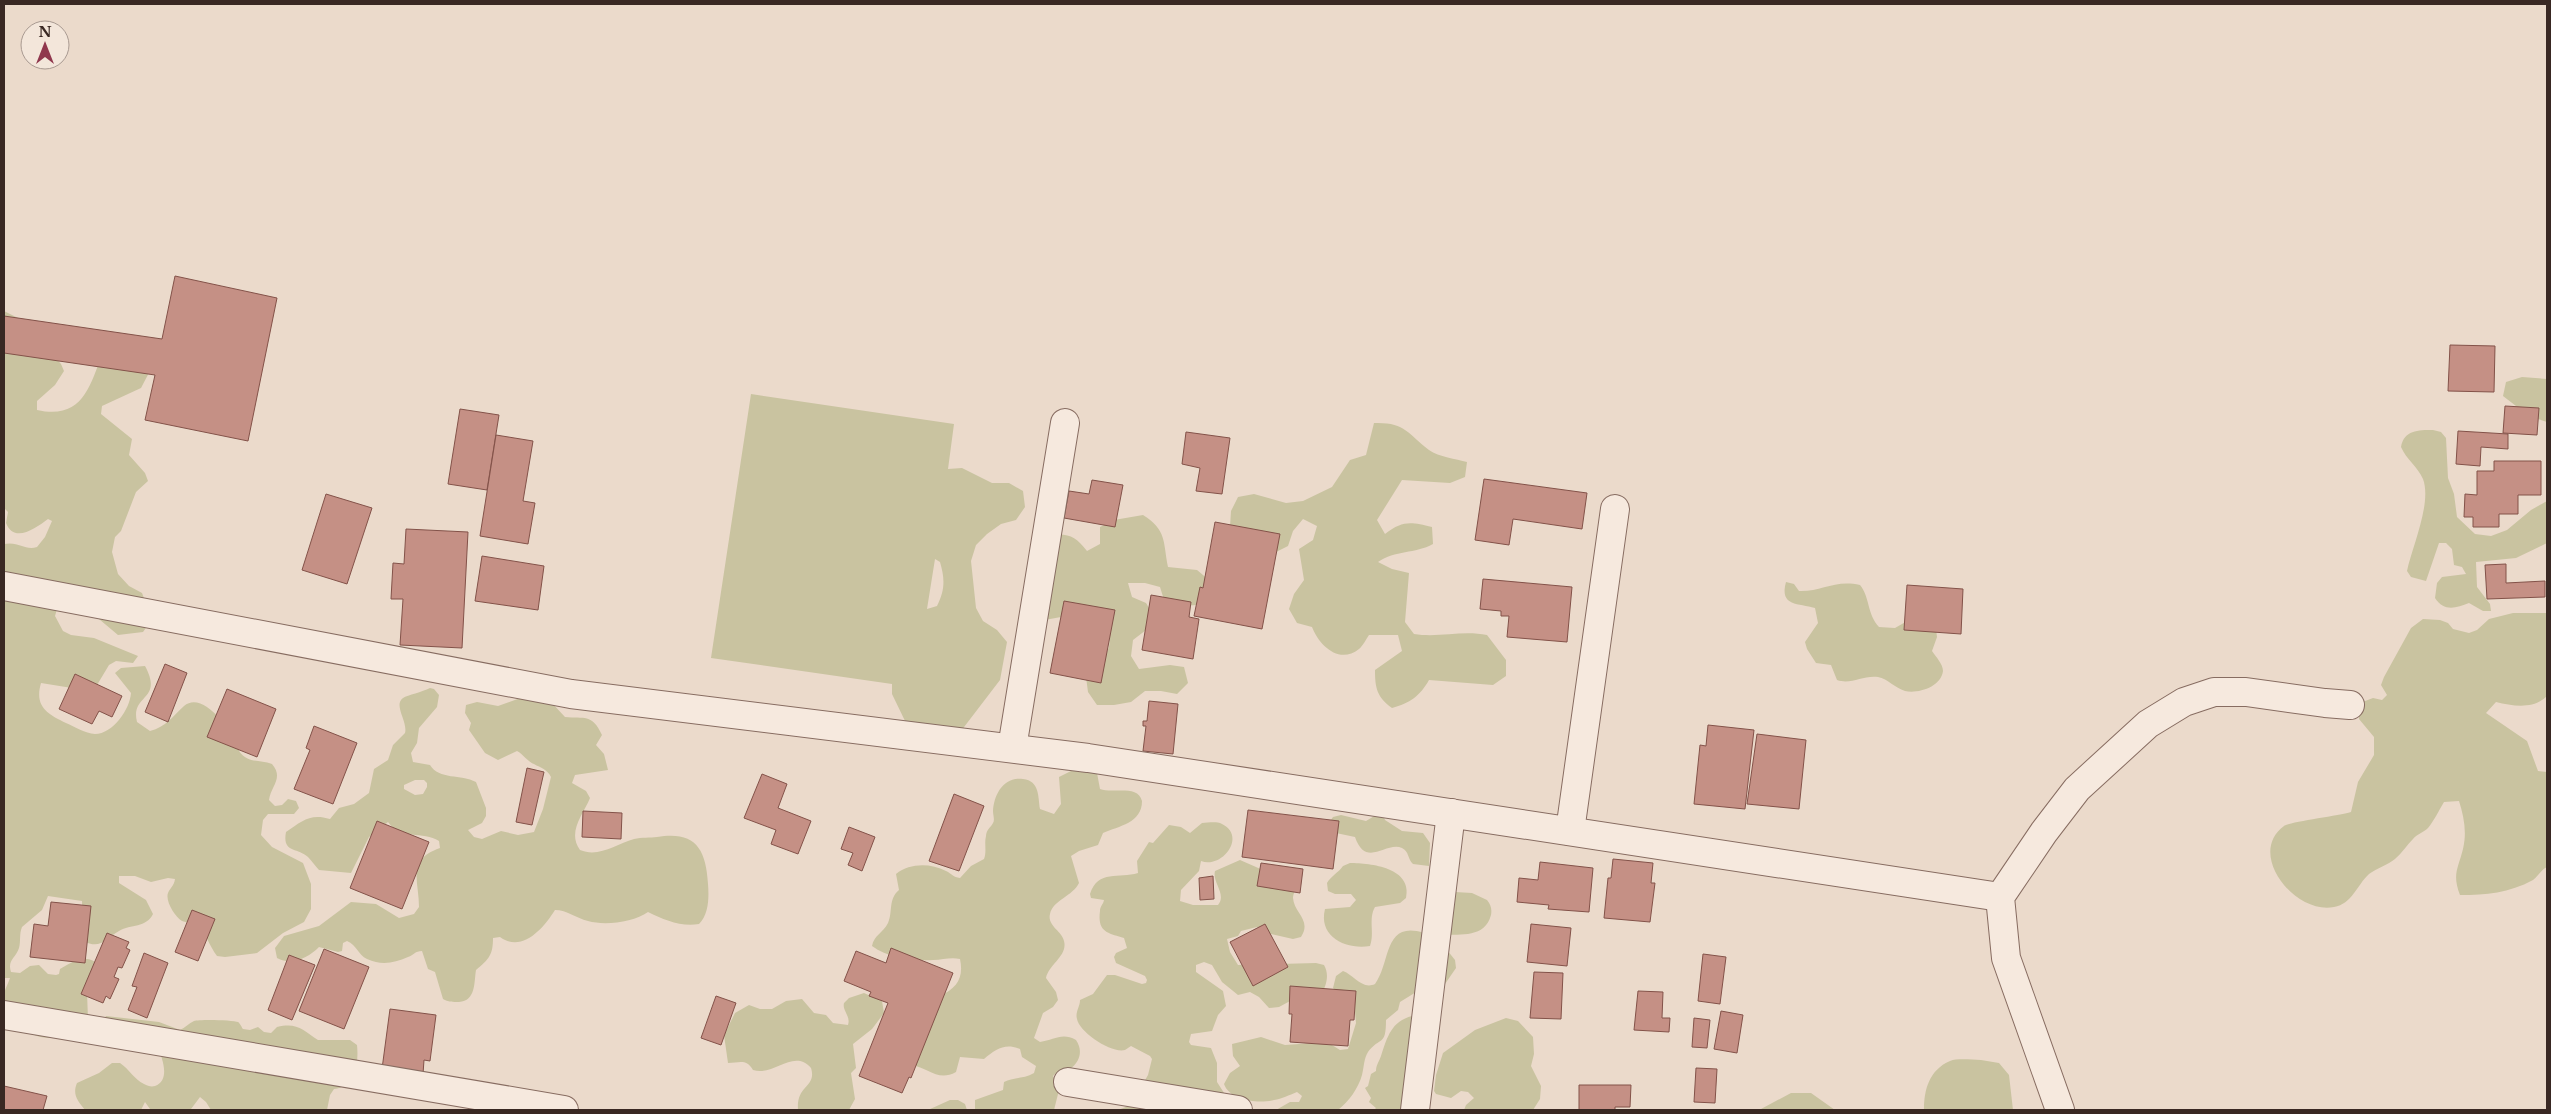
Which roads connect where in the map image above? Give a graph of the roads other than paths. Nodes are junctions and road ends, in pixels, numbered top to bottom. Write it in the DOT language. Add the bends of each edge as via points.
graph roads {
  1 [pos="1065,423"];
  2 [pos="1615,509"];
  3 [pos="4,586"];
  4 [pos="2350,705"];
  5 [pos="1012,748"];
  6 [pos="1451,813"];
  7 [pos="1570,831"];
  8 [pos="2000,896"];
  9 [pos="4,1015"];
  10 [pos="1068,1082"];
  11 [pos="564,1110"];
  12 [pos="1238,1110"];
  13 [pos="1414,1110"];
  14 [pos="2060,1110"];
  1 -- 5 [label="street"];
  2 -- 7 [label="street"];
  3 -- 5 [label="street" via="571,694"];
  4 -- 8 [label="street" via="2246,692 2214,692 2184,702 2148,724 2077,789"];
  5 -- 6 [label="street"];
  6 -- 7 [label="street"];
  6 -- 13 [label="street"];
  7 -- 8 [label="street"];
  8 -- 14 [label="street" via="2006,958"];
  9 -- 11 [label="street"];
  10 -- 12 [label="street"];
}
